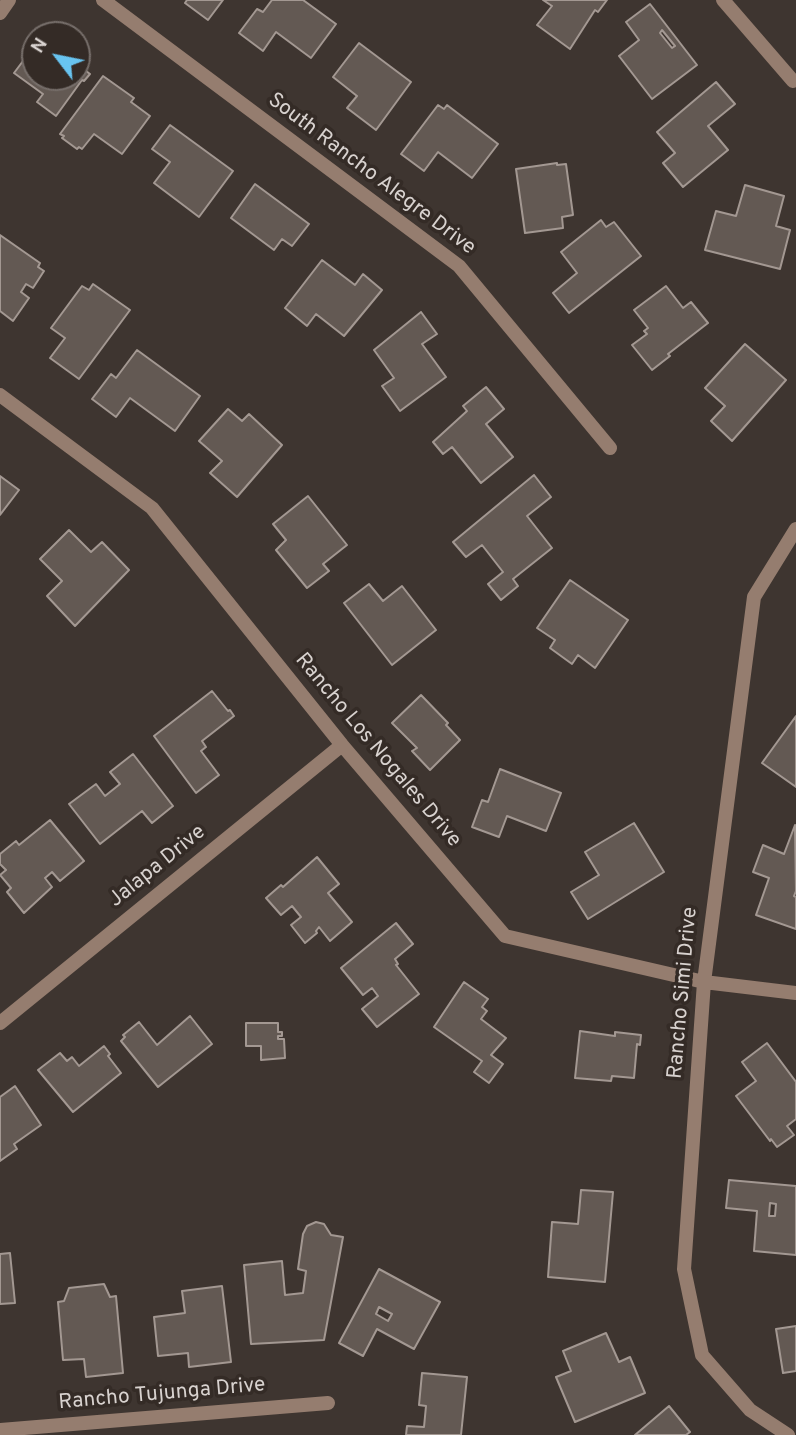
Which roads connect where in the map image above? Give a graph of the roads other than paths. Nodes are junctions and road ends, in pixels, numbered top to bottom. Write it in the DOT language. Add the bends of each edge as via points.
graph roads {
  1 [pos="9,0"];
  2 [pos="103,0"];
  3 [pos="723,0"];
  4 [pos="0,13"];
  5 [pos="793,81"];
  6 [pos="0,395"];
  7 [pos="610,448"];
  8 [pos="796,529"];
  9 [pos="342,744"];
  10 [pos="704,982"];
  11 [pos="796,993"];
  12 [pos="0,1023"];
  13 [pos="328,1402"];
  14 [pos="0,1430"];
  15 [pos="788,1435"];
  1 -- 4 [label="street"];
  2 -- 7 [label="street, South Rancho Alegre Drive" via="460,266"];
  3 -- 5 [label="street"];
  6 -- 9 [label="street, Rancho Los Nogales Drive" via="152,508"];
  8 -- 10 [label="street, Rancho Simi Drive" via="754,597"];
  9 -- 10 [label="street, Rancho Los Nogales Drive" via="505,936"];
  9 -- 12 [label="street, Jalapa Drive"];
  10 -- 11 [label="street, Rancho Los Nogales Drive"];
  10 -- 15 [label="street, Rancho Simi Drive" via="684,1269 702,1355 750,1410"];
  13 -- 14 [label="street, Rancho Tujunga Drive"];
}
